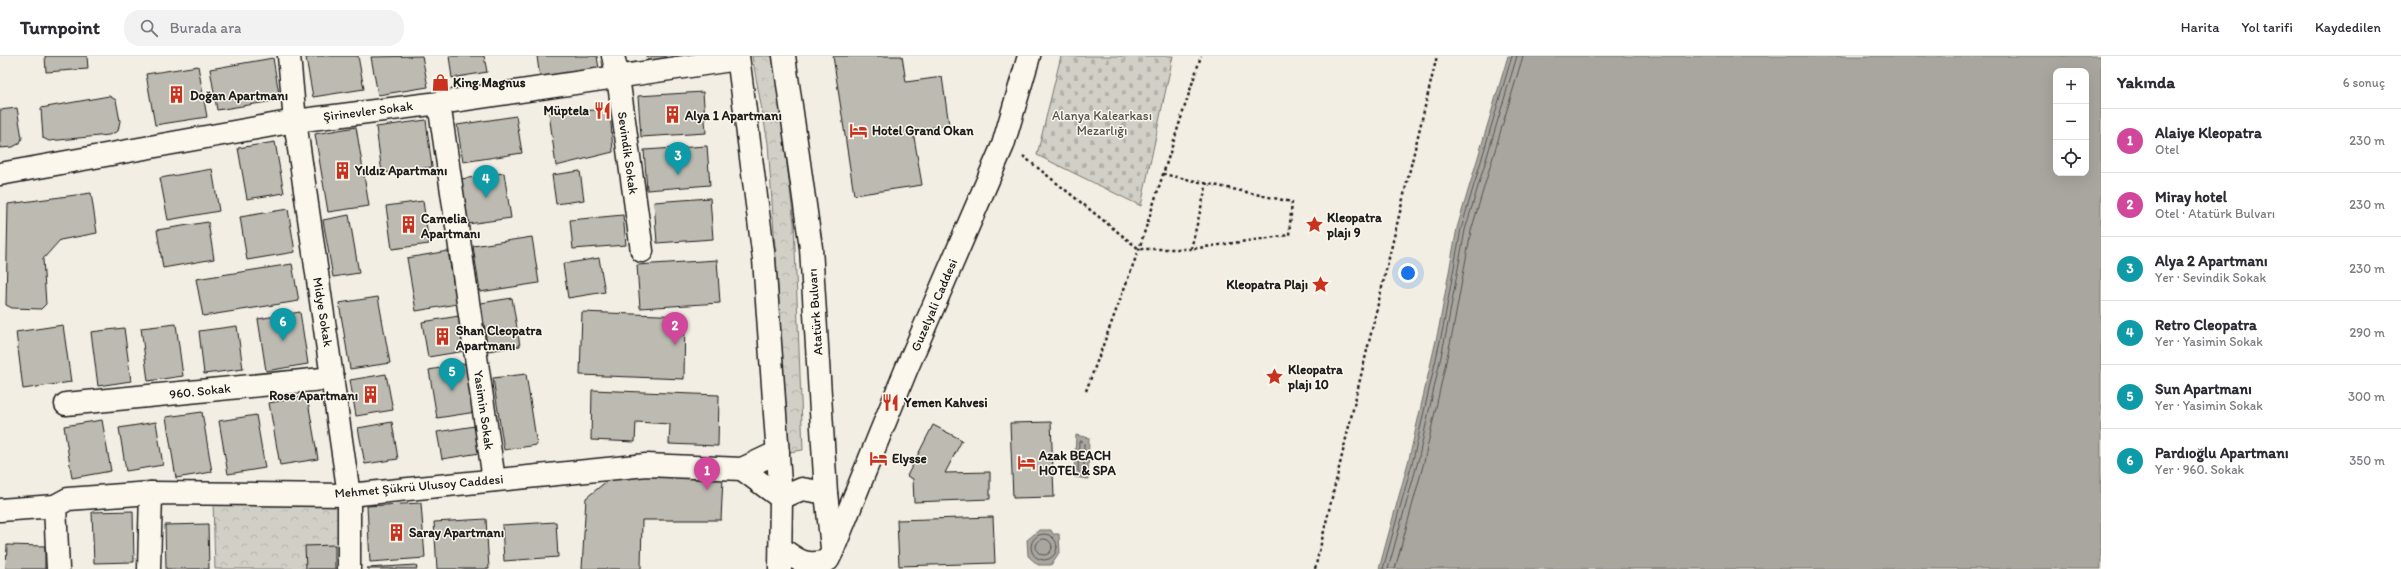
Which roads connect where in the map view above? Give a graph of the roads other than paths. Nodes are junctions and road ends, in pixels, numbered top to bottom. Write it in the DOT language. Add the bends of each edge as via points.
graph roads {
  1 [pos="289,56"];
  2 [pos="613,56"];
  3 [pos="784,56"];
  4 [pos="1029,56"];
  5 [pos="738,57"];
  6 [pos="618,77"];
  7 [pos="439,103"];
  8 [pos="294,121"];
  9 [pos="0,174"];
  10 [pos="642,251"];
  11 [pos="333,378"];
  12 [pos="66,404"];
  13 [pos="778,452"];
  14 [pos="742,468"];
  15 [pos="494,480"];
  16 [pos="826,493"];
  17 [pos="151,494"];
  18 [pos="349,495"];
  19 [pos="781,498"];
  20 [pos="55,506"];
  21 [pos="0,510"];
  22 [pos="781,559"];
  23 [pos="831,560"];
  24 [pos="58,569"];
  25 [pos="149,569"];
  26 [pos="348,569"];
  1 -- 8 [label="street, Midye Sokak"];
  2 -- 6 [label="street, Sevindik Sokak"];
  3 -- 16 [label="street, Atatürk Bulvarı" via="811,248"];
  4 -- 23 [label="street, Guzelyali Caddesi" via="1003,145 906,370"];
  5 -- 6 [label="street, Şirinevler Sokak"];
  5 -- 13 [label="street" via="764,259"];
  6 -- 7 [label="street, Şirinevler Sokak"];
  6 -- 10 [label="street, Sevindik Sokak"];
  7 -- 8 [label="street, Şirinevler Sokak"];
  7 -- 15 [label="street, Yasimin Sokak"];
  8 -- 9 [label="street, Şirinevler Sokak"];
  8 -- 11 [label="street, Midye Sokak"];
  11 -- 12 [label="street, 960. Sokak"];
  11 -- 18 [label="street, Midye Sokak"];
  13 -- 14 [label="street, Mehmet Şükrü Ulusoy Caddesi"];
  13 -- 19 [label="street"];
  14 -- 15 [label="street, Mehmet Şükrü Ulusoy Caddesi" via="646,465"];
  14 -- 19 [label="street"];
  15 -- 18 [label="street, Mehmet Şükrü Ulusoy Caddesi"];
  16 -- 19 [label="street" via="802,489"];
  16 -- 23 [label="street, Atatürk Bulvarı"];
  17 -- 18 [label="street, Mehmet Şükrü Ulusoy Caddesi"];
  17 -- 20 [label="street, Mehmet Şükrü Ulusoy Caddesi" via="68,499"];
  17 -- 25 [label="street"];
  18 -- 26 [label="street, Midye Sokak"];
  19 -- 22 [label="street"];
  20 -- 21 [label="street, Mehmet Şükrü Ulusoy Caddesi"];
  20 -- 24 [label="street"];
  22 -- 23 [label="street" via="809,565"];
}
